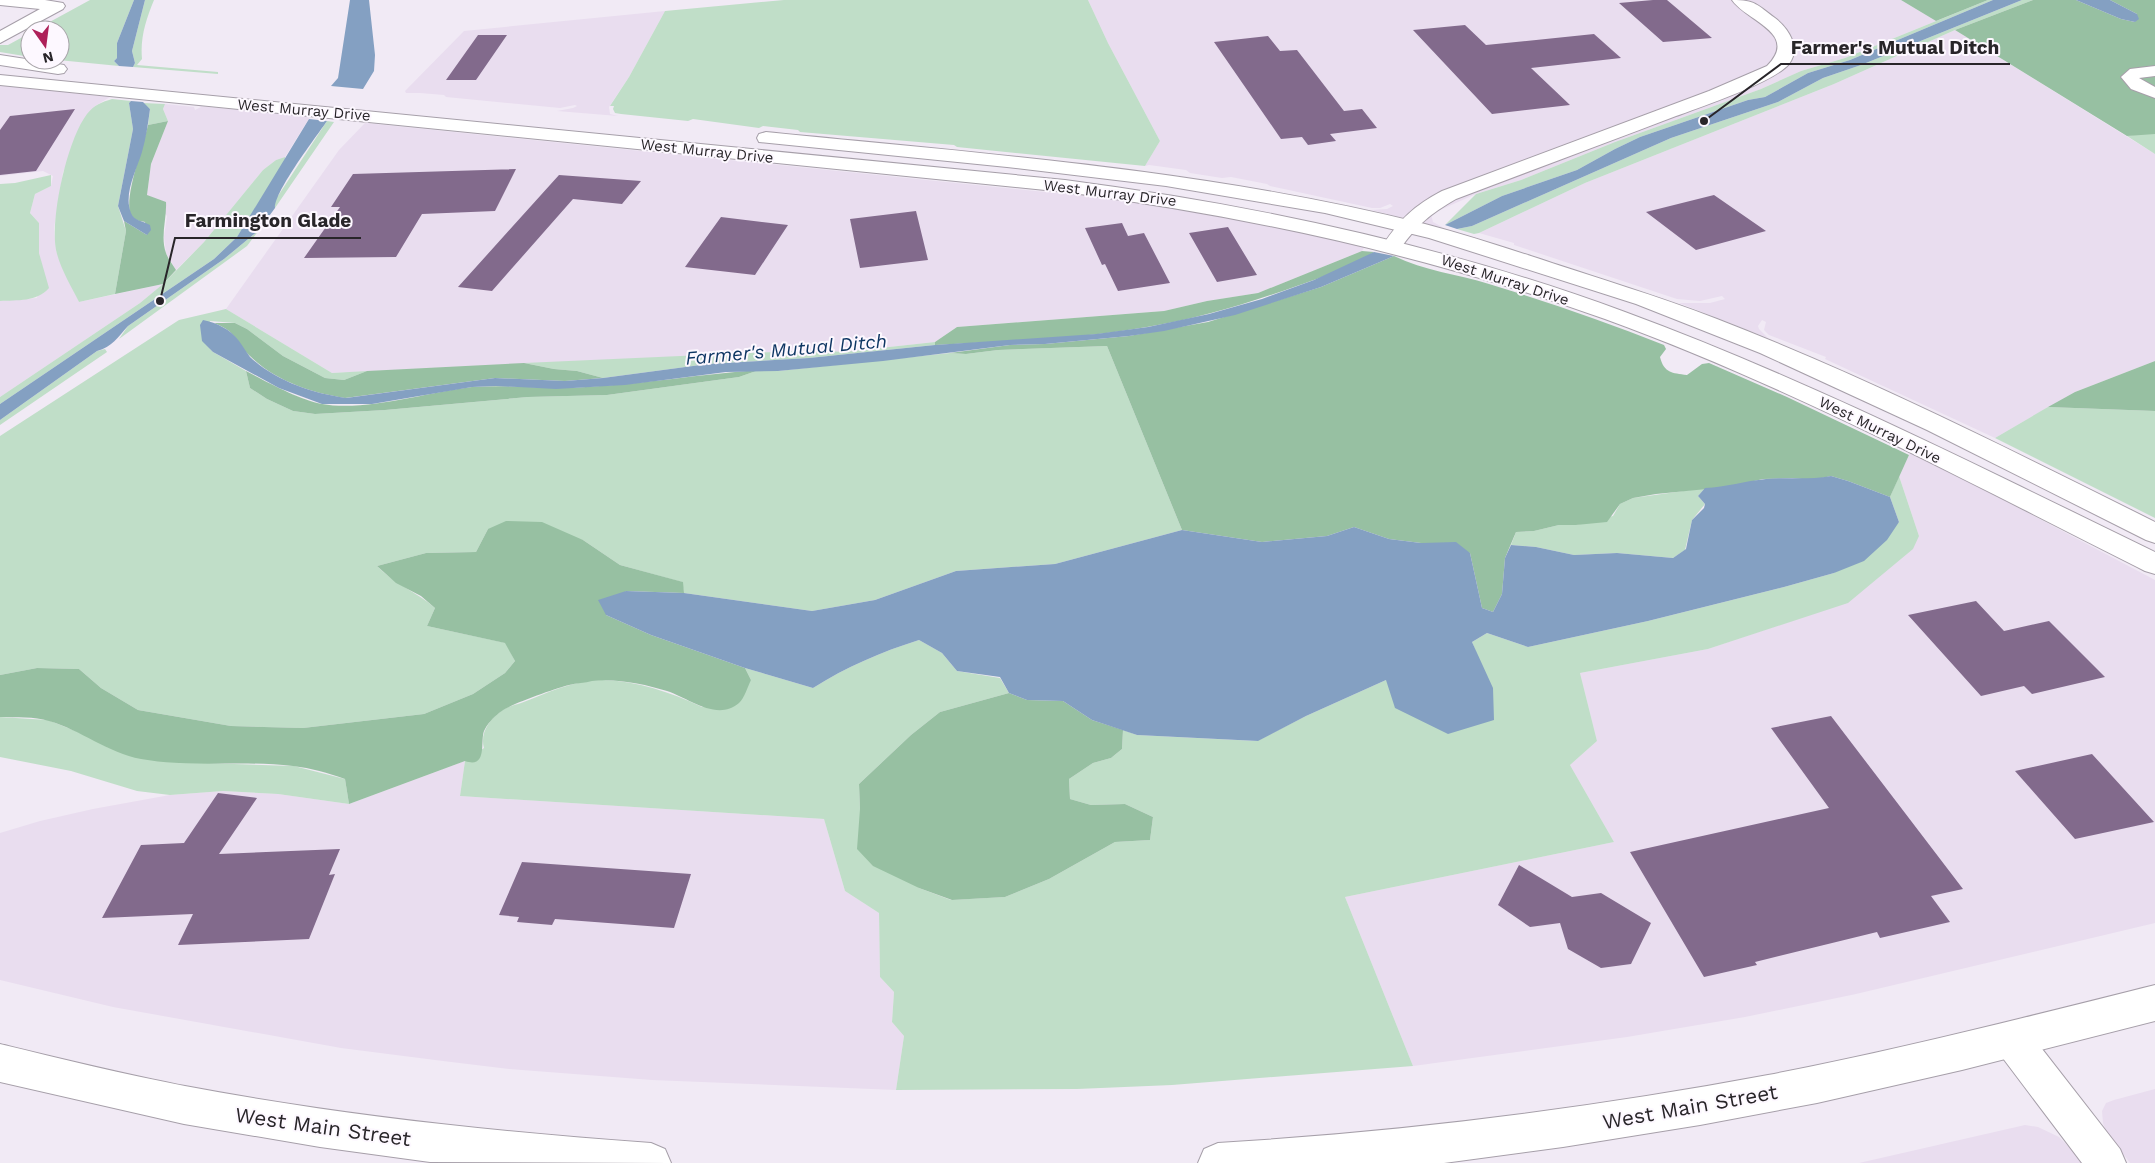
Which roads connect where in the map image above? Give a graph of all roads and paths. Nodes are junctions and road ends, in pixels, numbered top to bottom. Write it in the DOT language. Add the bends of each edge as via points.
graph roads {
  1 [pos="0,0"];
  2 [pos="1740,0"];
  3 [pos="63,3"];
  4 [pos="0,38"];
  5 [pos="0,60"];
  6 [pos="2155,71"];
  7 [pos="0,80"];
  8 [pos="2155,93"];
  9 [pos="1406,225"];
  10 [pos="1393,245"];
  11 [pos="2155,533"];
  12 [pos="2155,564"];
  13 [pos="2155,1003"];
  14 [pos="2012,1040"];
  15 [pos="0,1063"];
  16 [pos="1394,1158"];
  17 [pos="651,1163"];
  18 [pos="1218,1163"];
  19 [pos="2106,1163"];
  1 -- 3 [label="main road"];
  2 -- 9 [label="main road" via="1784,36 1782,61 1772,70 1449,195 1419,211"];
  3 -- 4 [label="main road"];
  5 -- 9 [label="main road, West Murray Drive" via="42,68 1076,168 1255,193"];
  6 -- 8 [label="main road" via="2130,77 2141,88"];
  7 -- 10 [label="main road, West Murray Drive" via="1120,192 1288,220"];
  9 -- 10 [label="main road"];
  9 -- 11 [label="main road, West Murray Drive" via="1597,284 1709,324 1842,380"];
  10 -- 12 [label="main road, West Murray Drive" via="1582,304 1689,344 1824,401"];
  13 -- 14 [label="main road, West Main Street"];
  14 -- 16 [label="main road, West Main Street" via="1721,1102"];
  14 -- 19 [label="main road"];
  15 -- 17 [label="main road, West Main Street" via="210,1110 368,1135 544,1156"];
  16 -- 18 [label="main road, West Main Street"];
}
